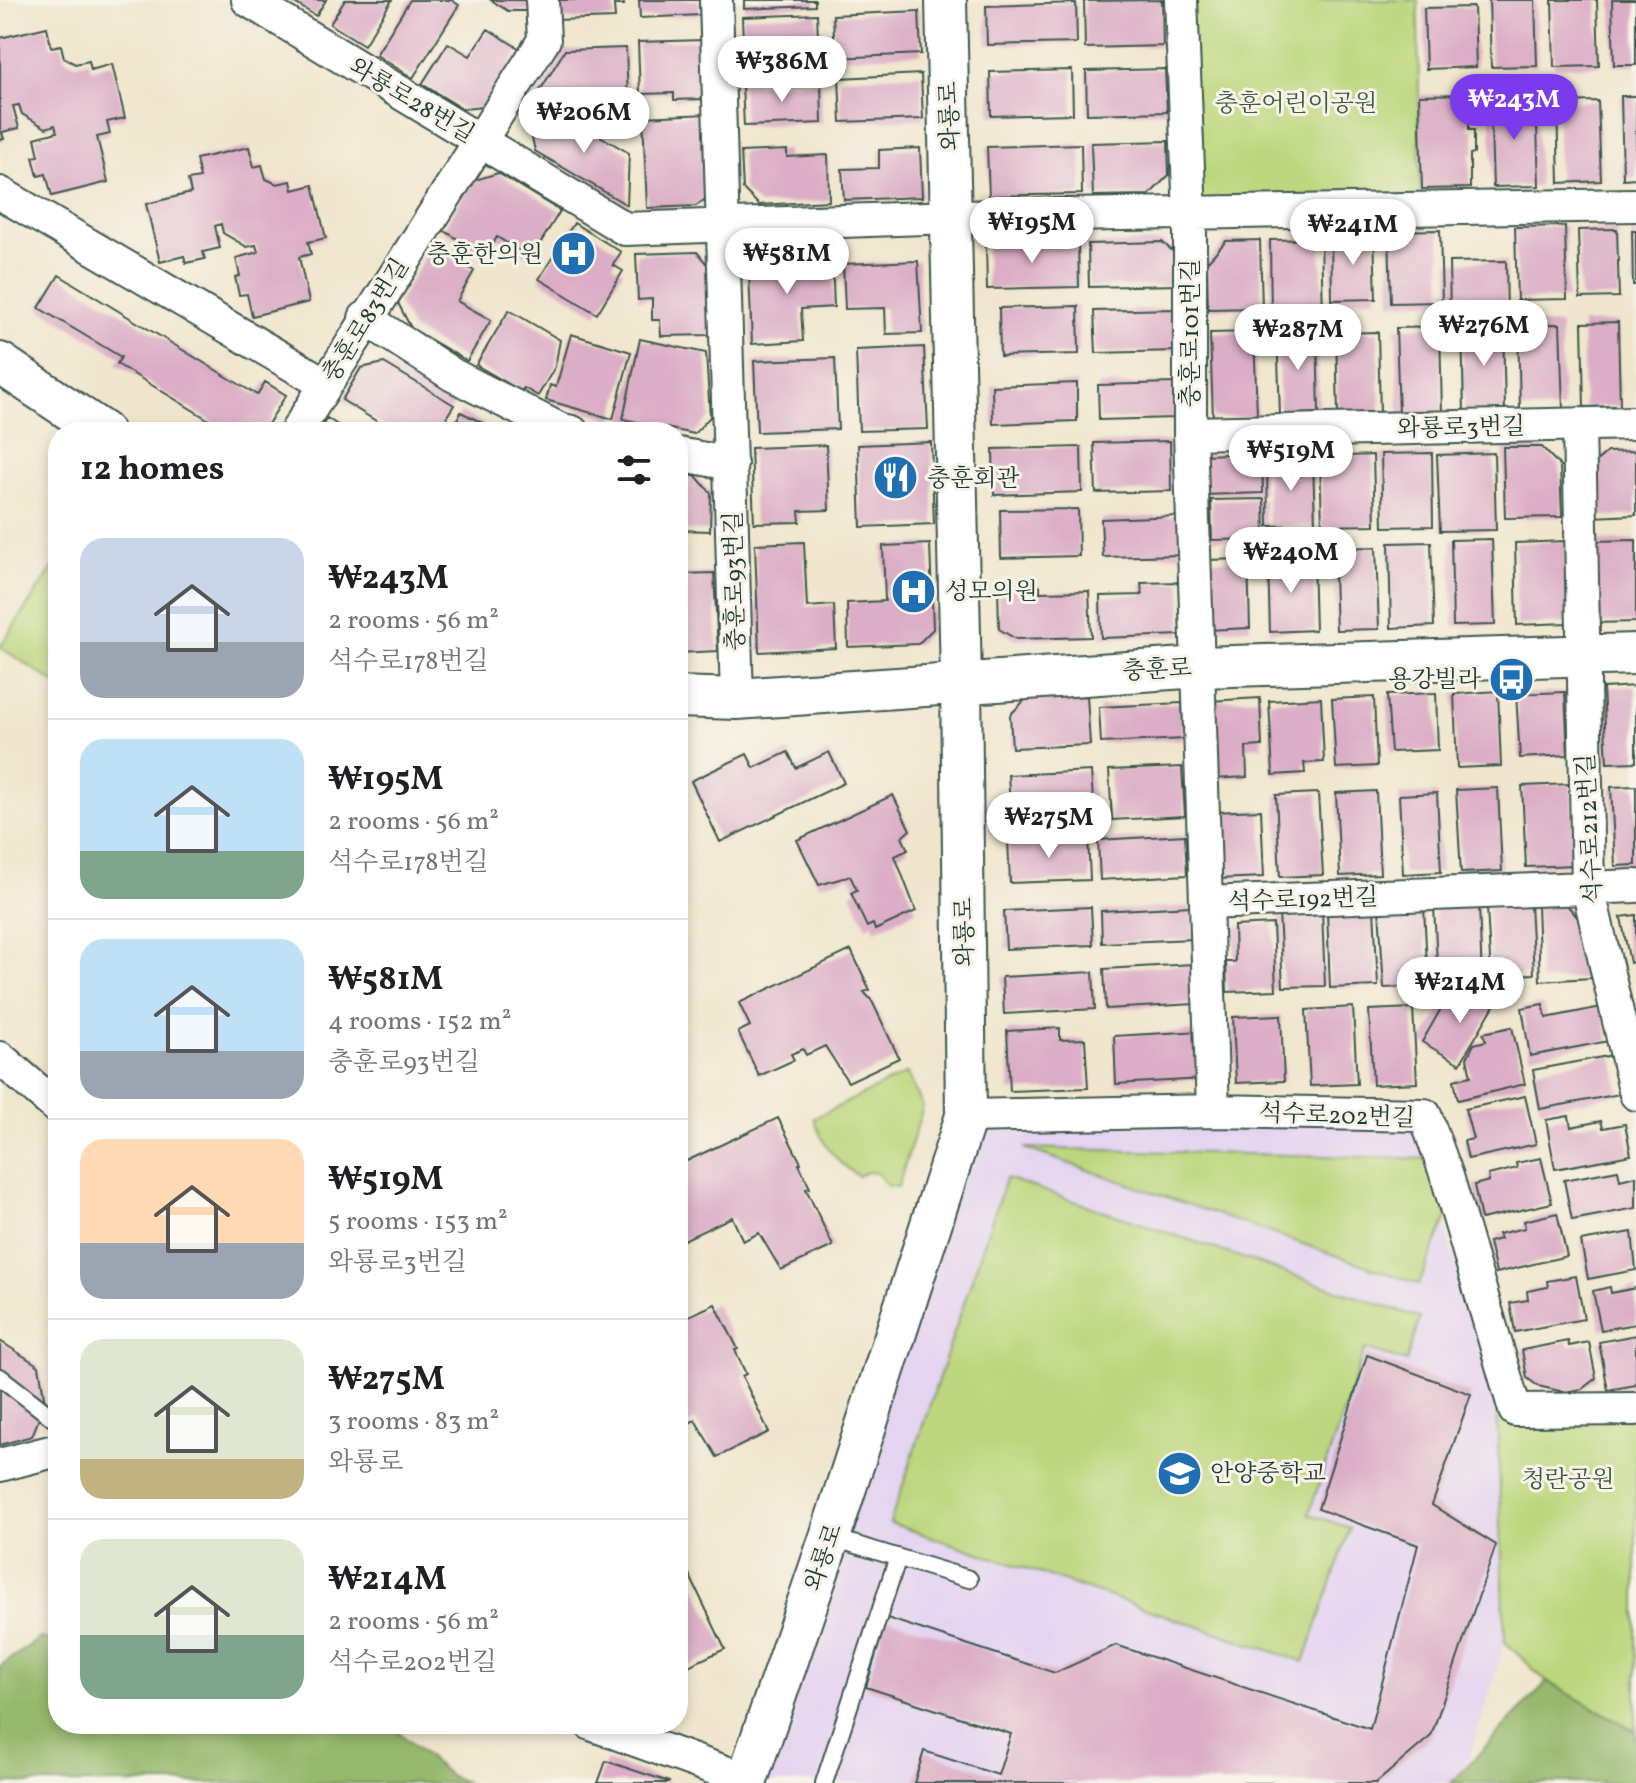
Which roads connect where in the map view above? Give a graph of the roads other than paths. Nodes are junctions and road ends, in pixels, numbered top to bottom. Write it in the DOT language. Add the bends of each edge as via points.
graph roads {
  1 [pos="248,0"];
  2 [pos="542,0"];
  3 [pos="716,0"];
  4 [pos="946,0"];
  5 [pos="1181,0"];
  6 [pos="479,140"];
  7 [pos="0,193"];
  8 [pos="1636,205"];
  9 [pos="1190,216"];
  10 [pos="952,217"];
  11 [pos="720,223"];
  12 [pos="365,318"];
  13 [pos="0,363"];
  14 [pos="325,384"];
  15 [pos="88,422"];
  16 [pos="302,422"];
  17 [pos="545,422"];
  18 [pos="1636,423"];
  19 [pos="1579,424"];
  20 [pos="1190,433"];
  21 [pos="688,456"];
  22 [pos="731,464"];
  23 [pos="1636,654"];
  24 [pos="1582,656"];
  25 [pos="1200,667"];
  26 [pos="961,681"];
  27 [pos="688,697"];
  28 [pos="737,699"];
  29 [pos="1636,886"];
  30 [pos="1588,888"];
  31 [pos="1206,903"];
  32 [pos="0,1058"];
  33 [pos="1636,1094"];
  34 [pos="48,1099"];
  35 [pos="1213,1111"];
  36 [pos="966,1116"];
  37 [pos="0,1377"];
  38 [pos="1636,1409"];
  39 [pos="48,1414"];
  40 [pos="48,1453"];
  41 [pos="0,1465"];
  42 [pos="830,1537"];
  43 [pos="898,1557"];
  44 [pos="969,1579"];
  45 [pos="618,1734"];
  46 [pos="746,1782"];
  47 [pos="824,1783"];
  1 -- 6 [label="street, 와룡로28번길"];
  2 -- 6 [label="street, 충훈로83번길" via="544,40"];
  3 -- 11 [label="street, 충훈로93번길"];
  4 -- 10 [label="street, 와룡로"];
  5 -- 9 [label="street, 충훈로101번길"];
  6 -- 11 [label="street, 와룡로28번길" via="625,229"];
  6 -- 12 [label="street, 충훈로83번길"];
  7 -- 14 [label="street"];
  8 -- 9 [label="street, 와룡로28번길"];
  9 -- 10 [label="street, 와룡로28번길"];
  9 -- 20 [label="street, 충훈로101번길"];
  10 -- 11 [label="street, 와룡로28번길"];
  10 -- 26 [label="street, 와룡로"];
  11 -- 22 [label="street, 충훈로93번길"];
  12 -- 14 [label="street, 충훈로83번길"];
  12 -- 17 [label="street" via="453,375"];
  13 -- 15 [label="street"];
  14 -- 16 [label="street, 충훈로83번길"];
  18 -- 19 [label="street, 와룡로3번길"];
  19 -- 20 [label="street, 와룡로3번길"];
  19 -- 24 [label="street, 석수로212번길"];
  20 -- 25 [label="street, 충훈로101번길"];
  21 -- 22 [label="street"];
  22 -- 28 [label="street, 충훈로93번길"];
  23 -- 24 [label="street, 충훈로"];
  24 -- 25 [label="street, 충훈로"];
  24 -- 30 [label="street, 석수로212번길"];
  25 -- 26 [label="street, 충훈로"];
  25 -- 31 [label="street, 석수로192번길"];
  26 -- 28 [label="street, 충훈로"];
  26 -- 36 [label="street, 와룡로"];
  27 -- 28 [label="street, 충훈로"];
  29 -- 30 [label="street, 석수로192번길"];
  30 -- 31 [label="street, 석수로192번길"];
  30 -- 33 [label="street, 석수로212번길"];
  31 -- 35 [label="street"];
  32 -- 34 [label="street"];
  35 -- 36 [label="street, 석수로202번길"];
  35 -- 38 [label="street, 석수로202번길" via="1425,1115 1515,1410"];
  36 -- 42 [label="street, 와룡로"];
  37 -- 39 [label="lane"];
  40 -- 41 [label="street"];
  42 -- 43 [label="lane"];
  42 -- 46 [label="street, 와룡로"];
  43 -- 44 [label="lane"];
  43 -- 47 [label="lane"];
  45 -- 46 [label="street, 와룡로"];
}
